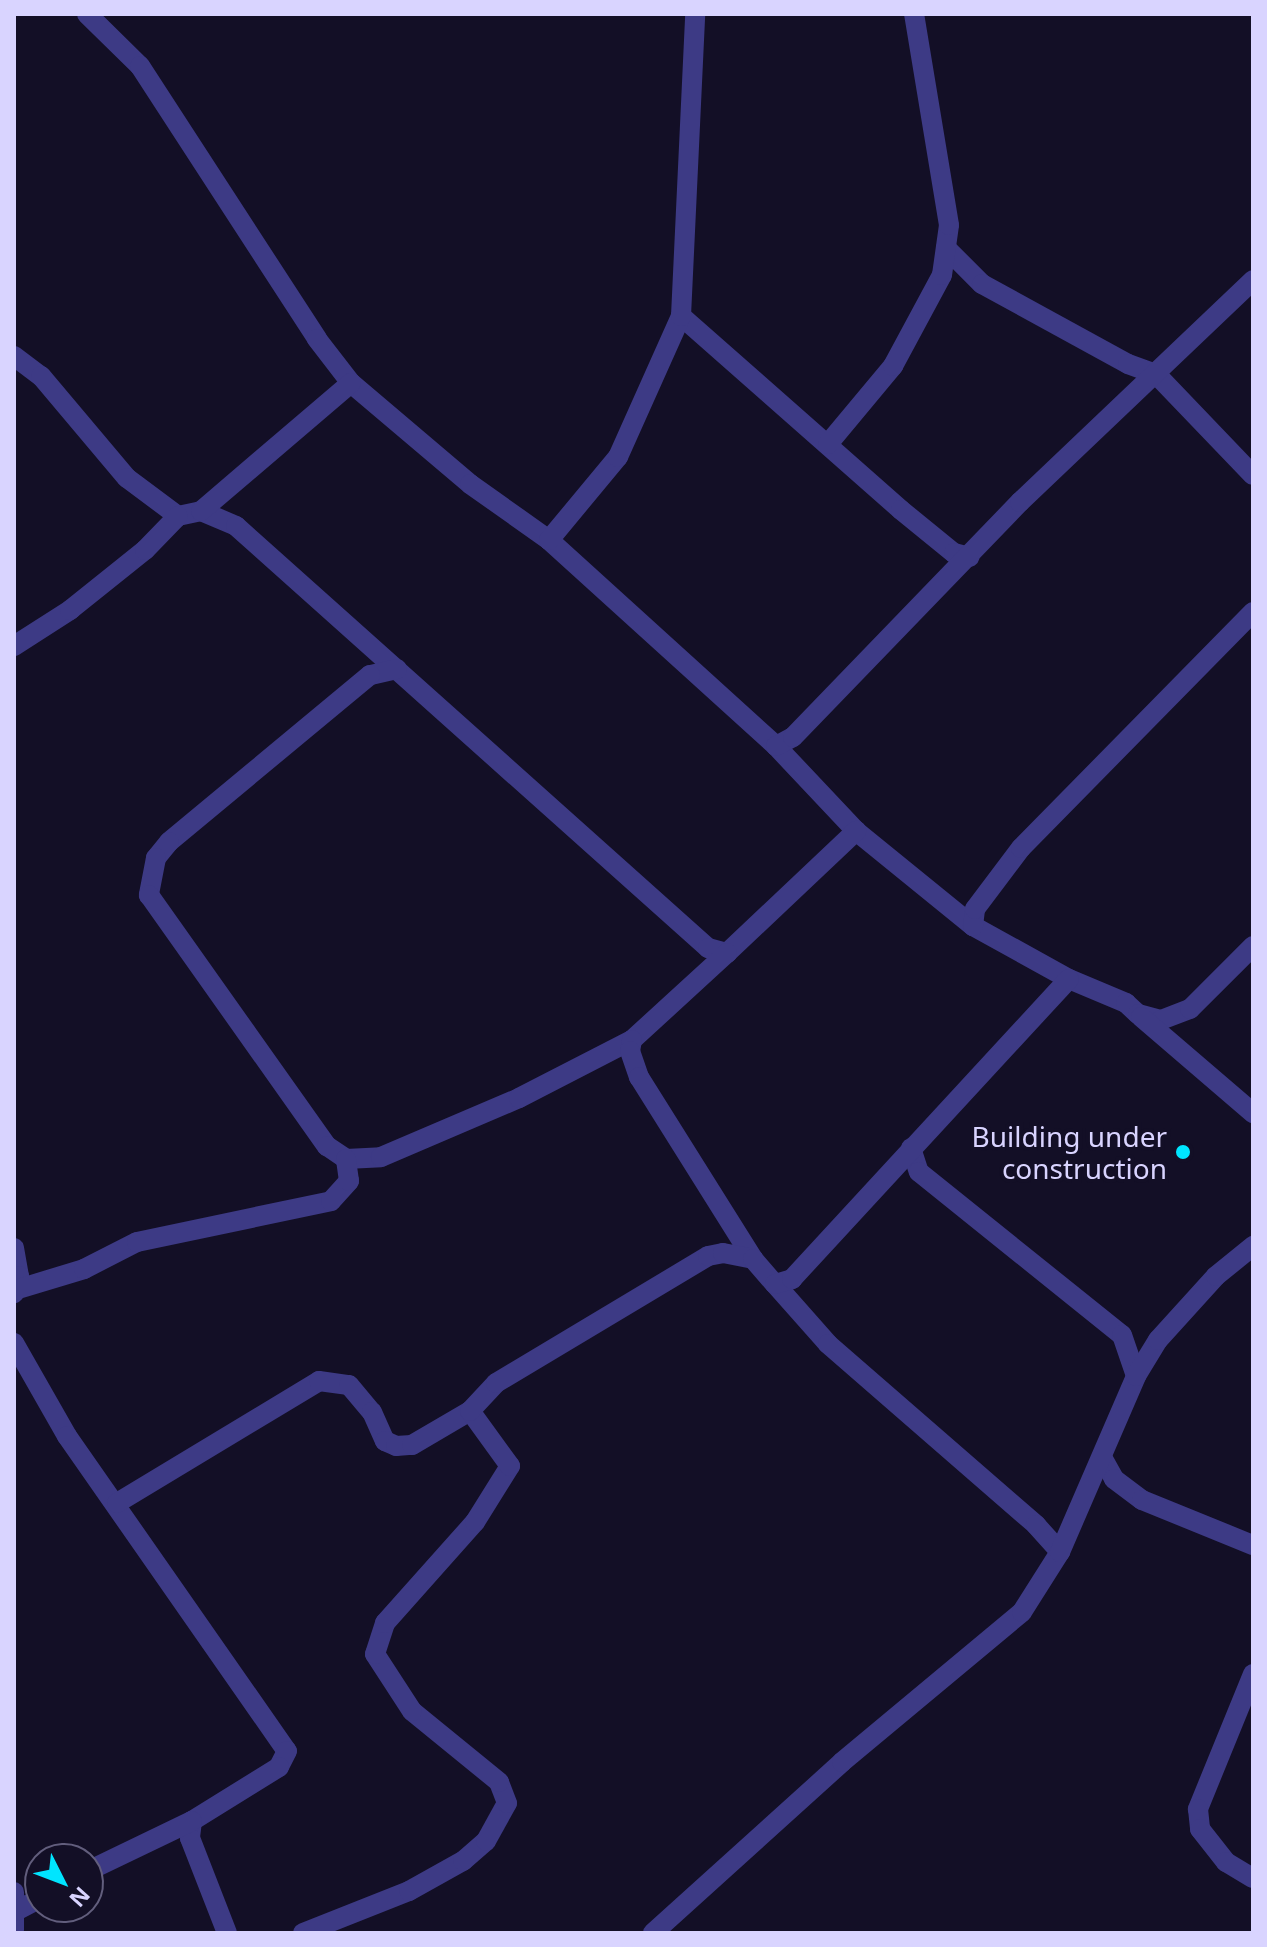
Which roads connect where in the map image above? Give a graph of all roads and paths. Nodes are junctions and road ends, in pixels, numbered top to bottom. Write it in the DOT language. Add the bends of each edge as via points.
graph roads {
  1 [pos="87,14"];
  2 [pos="695,14"];
  3 [pos="914,14"];
  4 [pos="946,248"];
  5 [pos="1253,280"];
  6 [pos="681,316"];
  7 [pos="14,356"];
  8 [pos="1128,364"];
  9 [pos="1156,374"];
  10 [pos="351,383"];
  11 [pos="1135,395"];
  12 [pos="828,444"];
  13 [pos="1253,475"];
  14 [pos="201,511"];
  15 [pos="178,516"];
  16 [pos="549,540"];
  17 [pos="970,557"];
  18 [pos="1253,612"];
  19 [pos="364,638"];
  20 [pos="14,646"];
  21 [pos="397,669"];
  22 [pos="370,675"];
  23 [pos="776,746"];
  24 [pos="856,831"];
  25 [pos="973,926"];
  26 [pos="1253,946"];
  27 [pos="727,953"];
  28 [pos="1069,979"];
  29 [pos="1138,1014"];
  30 [pos="632,1040"];
  31 [pos="1253,1113"];
  32 [pos="911,1148"];
  33 [pos="346,1159"];
  34 [pos="1253,1246"];
  35 [pos="14,1248"];
  36 [pos="753,1259"];
  37 [pos="775,1284"];
  38 [pos="15,1291"];
  39 [pos="1122,1335"];
  40 [pos="1158,1340"];
  41 [pos="14,1343"];
  42 [pos="1136,1376"];
  43 [pos="470,1411"];
  44 [pos="1102,1457"];
  45 [pos="117,1503"];
  46 [pos="1253,1545"];
  47 [pos="1060,1552"];
  48 [pos="1253,1674"];
  49 [pos="192,1821"];
  50 [pos="104,1863"];
  51 [pos="1253,1878"];
  52 [pos="227,1933"];
  53 [pos="303,1933"];
  54 [pos="653,1933"];
  1 -- 10 [label="street" via="140,66"];
  2 -- 6 [label="street"];
  3 -- 4 [label="street" via="942,167"];
  4 -- 8 [label="street" via="982,284"];
  4 -- 12 [label="street" via="942,275 893,366"];
  5 -- 9 [label="street"];
  6 -- 12 [label="street"];
  6 -- 16 [label="street" via="618,457"];
  7 -- 15 [label="street" via="41,376 127,478"];
  8 -- 9 [label="street"];
  8 -- 11 [label="street"];
  9 -- 11 [label="street"];
  9 -- 13 [label="street"];
  10 -- 14 [label="street"];
  10 -- 16 [label="street" via="470,484"];
  11 -- 17 [label="street" via="1020,502"];
  12 -- 17 [label="street" via="954,553"];
  14 -- 15 [label="street"];
  14 -- 19 [label="street" via="236,526"];
  15 -- 20 [label="street" via="70,610"];
  16 -- 23 [label="street"];
  17 -- 23 [label="street" via="793,737"];
  18 -- 25 [label="street" via="1021,848 975,909"];
  19 -- 21 [label="street"];
  19 -- 22 [label="street"];
  21 -- 22 [label="street"];
  21 -- 27 [label="street" via="685,931 708,948"];
  22 -- 33 [label="street" via="169,842 149,877 149,895 208,985 327,1146"];
  23 -- 24 [label="street"];
  24 -- 25 [label="street"];
  24 -- 27 [label="street"];
  25 -- 28 [label="street"];
  26 -- 29 [label="street" via="1190,1009 1161,1020"];
  27 -- 30 [label="street"];
  28 -- 29 [label="street" via="1126,1003"];
  28 -- 32 [label="street"];
  29 -- 31 [label="street"];
  30 -- 33 [label="street" via="519,1098 381,1157"];
  30 -- 36 [label="street" via="630,1051 639,1077"];
  32 -- 37 [label="street" via="792,1279"];
  32 -- 39 [label="street" via="919,1172"];
  33 -- 38 [label="street" via="349,1181 331,1201 137,1242 84,1269"];
  34 -- 40 [label="street" via="1216,1276"];
  35 -- 38 [label="street" via="19,1276"];
  36 -- 37 [label="street"];
  36 -- 43 [label="street" via="708,1256 496,1383"];
  37 -- 47 [label="street" via="828,1344 1036,1525"];
  39 -- 40 [label="street"];
  39 -- 42 [label="street"];
  40 -- 42 [label="street"];
  41 -- 45 [label="street" via="67,1436"];
  42 -- 44 [label="street"];
  43 -- 45 [label="street" via="412,1445 396,1446 385,1441 372,1412 349,1385 319,1381"];
  43 -- 53 [label="street" via="510,1466 475,1522 385,1623 375,1654 412,1711 499,1782 507,1803 486,1841 463,1861 409,1891"];
  44 -- 46 [label="street" via="1114,1479 1142,1500"];
  44 -- 47 [label="street"];
  45 -- 49 [label="street" via="287,1751 279,1767"];
  47 -- 54 [label="street" via="1022,1612 842,1762"];
  48 -- 51 [label="street" via="1198,1809 1200,1829 1226,1862"];
  49 -- 50 [label="street"];
  49 -- 52 [label="street" via="190,1838"];
}
